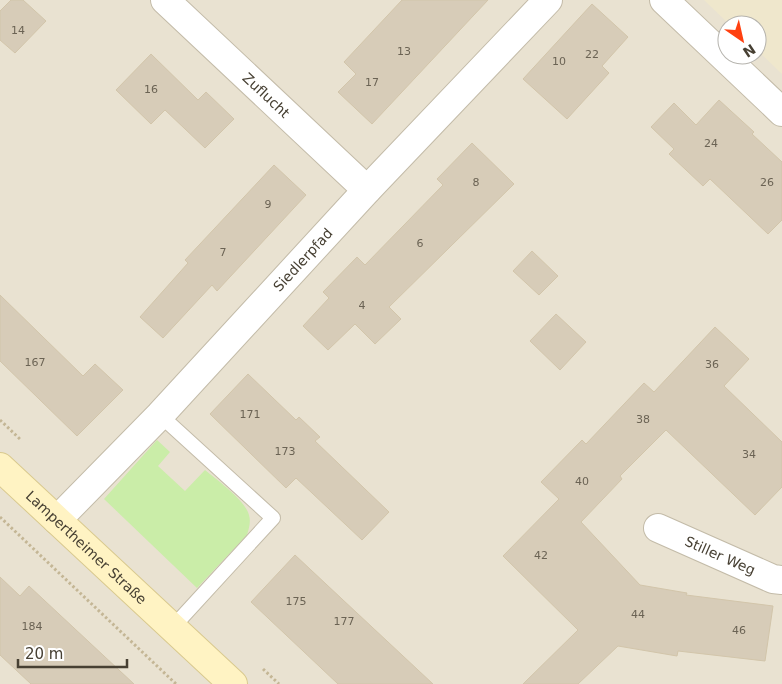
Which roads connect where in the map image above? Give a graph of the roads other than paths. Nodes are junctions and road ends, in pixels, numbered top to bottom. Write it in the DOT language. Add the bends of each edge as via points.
graph roads {
  1 [pos="165,0"];
  2 [pos="548,0"];
  3 [pos="664,0"];
  4 [pos="782,112"];
  5 [pos="367,190"];
  6 [pos="160,415"];
  7 [pos="0,467"];
  8 [pos="57,520"];
  9 [pos="658,528"];
  10 [pos="782,580"];
  11 [pos="173,627"];
  12 [pos="233,684"];
  1 -- 5 [label="street, Zuflucht"];
  2 -- 5 [label="street, Siedlerpfad"];
  3 -- 4 [label="street"];
  5 -- 6 [label="street, Siedlerpfad"];
  6 -- 8 [label="street, Siedlerpfad"];
  6 -- 11 [label="lane" via="273,518"];
  7 -- 8 [label="street, Lampertheimer Straße"];
  8 -- 11 [label="street, Lampertheimer Straße"];
  9 -- 10 [label="street, Stiller Weg" via="773,579"];
  11 -- 12 [label="street, Lampertheimer Straße"];
}
